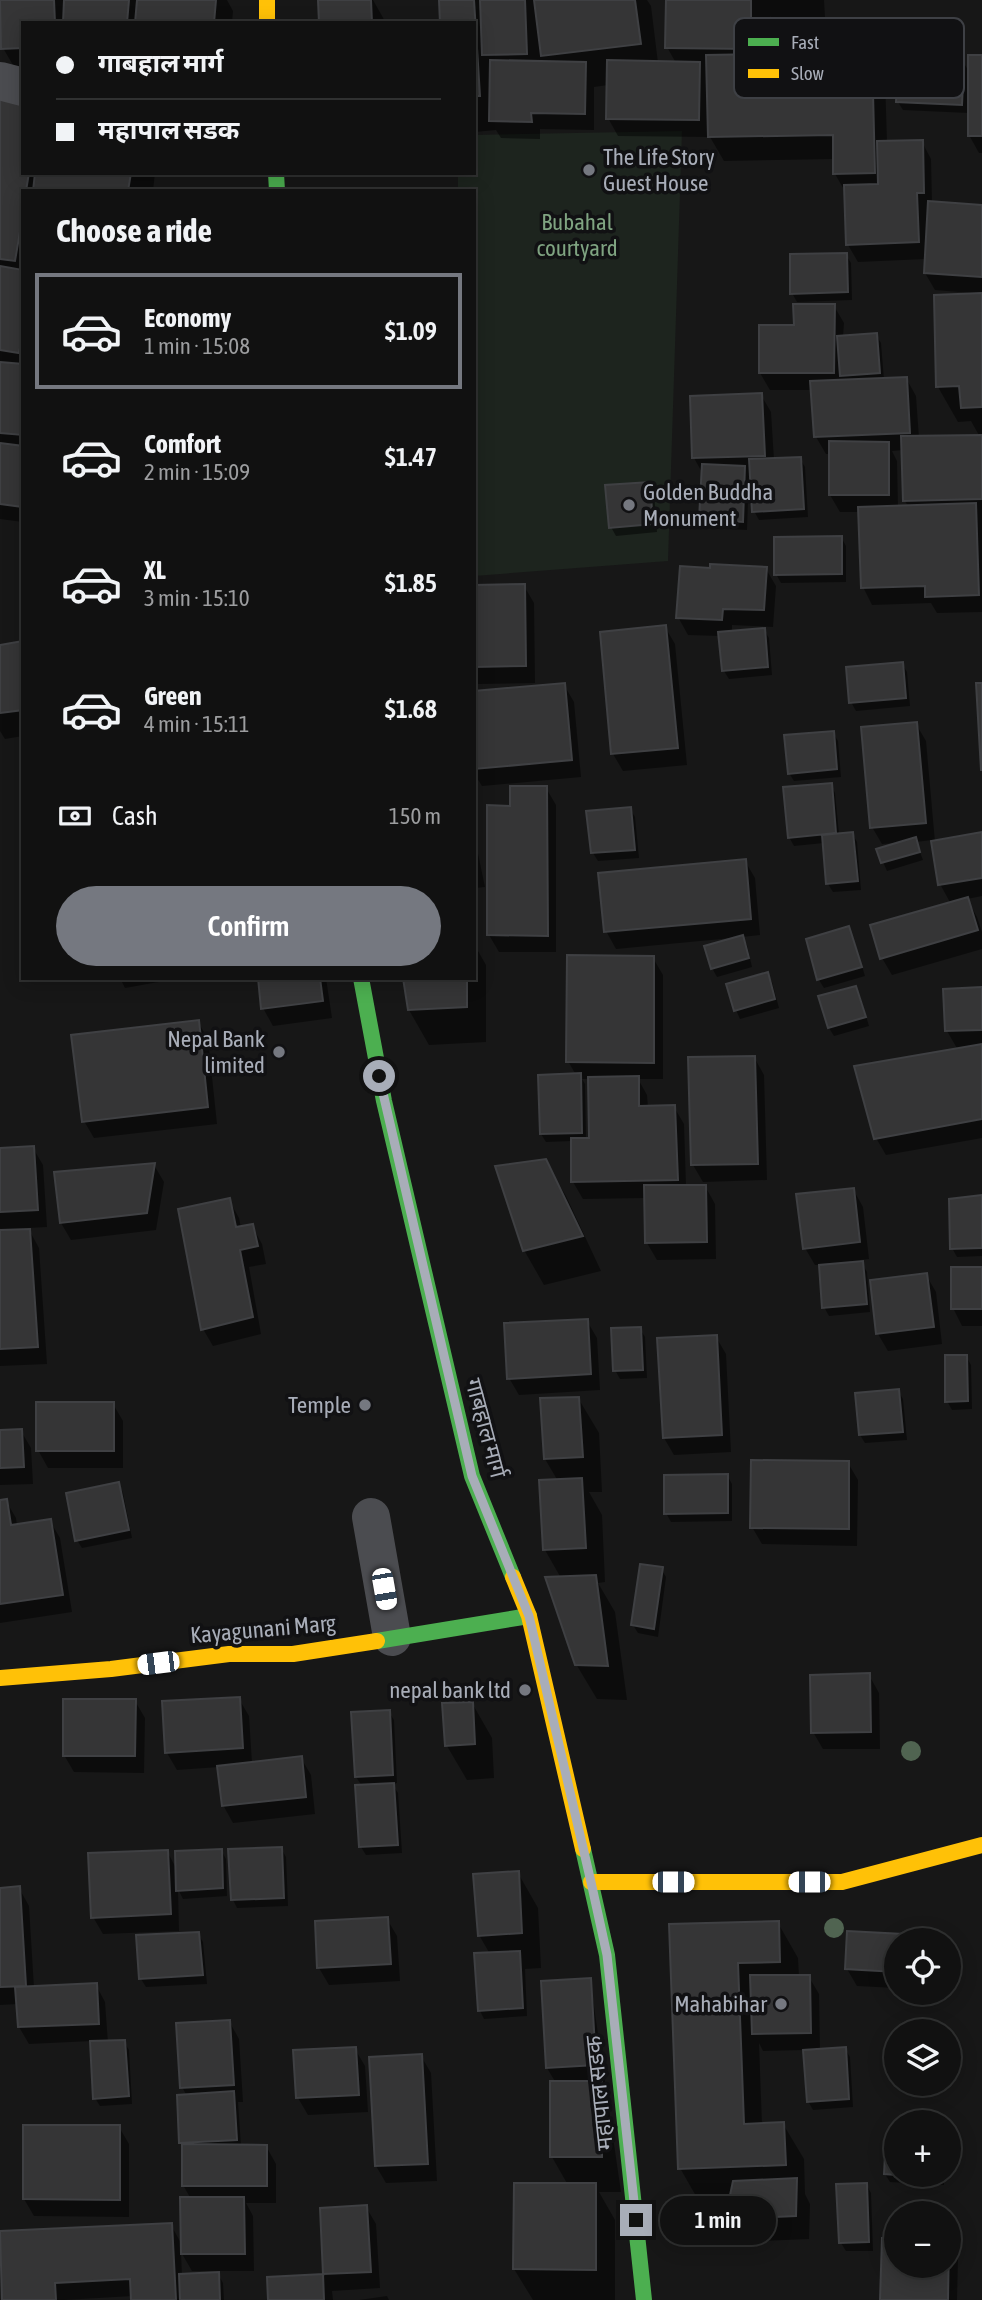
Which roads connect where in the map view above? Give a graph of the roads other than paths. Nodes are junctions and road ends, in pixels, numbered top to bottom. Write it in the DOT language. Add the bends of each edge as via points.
graph roads {
  1 [pos="267,0"];
  2 [pos="267,21"];
  3 [pos="0,81"];
  4 [pos="21,86"];
  5 [pos="361,980"];
  6 [pos="372,1517"];
  7 [pos="529,1616"];
  8 [pos="392,1637"];
  9 [pos="0,1678"];
  10 [pos="982,1845"];
  11 [pos="591,1882"];
  12 [pos="644,2300"];
  1 -- 2 [label="main road"];
  3 -- 4 [label="street"];
  5 -- 7 [label="main road, गाबहाल मार्ग" via="384,1101 472,1476"];
  6 -- 8 [label="street"];
  7 -- 8 [label="main road, Kayagunani Marg"];
  7 -- 11 [label="main road, गाबहाल मार्ग"];
  8 -- 9 [label="main road, Kayagunani Marg" via="293,1654 229,1654"];
  10 -- 11 [label="main road" via="842,1882"];
  11 -- 12 [label="main road, महापाल सडक" via="607,1955"];
}
